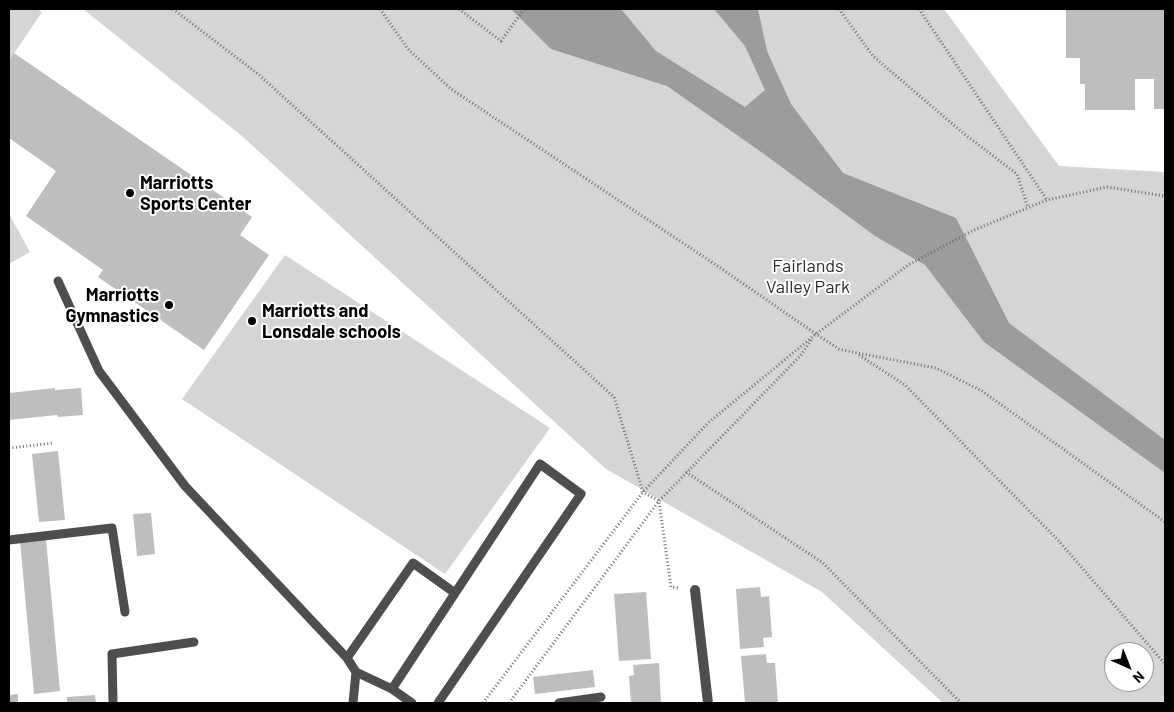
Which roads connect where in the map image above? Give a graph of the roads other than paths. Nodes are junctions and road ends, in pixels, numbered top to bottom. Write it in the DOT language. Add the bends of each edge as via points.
graph roads {
  1 [pos="58,281"];
  2 [pos="9,540"];
  3 [pos="695,590"];
  4 [pos="455,593"];
  5 [pos="125,612"];
  6 [pos="194,642"];
  7 [pos="347,658"];
  8 [pos="356,672"];
  9 [pos="392,689"];
  10 [pos="601,697"];
  11 [pos="113,703"];
  12 [pos="353,703"];
  13 [pos="412,703"];
  14 [pos="438,703"];
  15 [pos="560,703"];
  16 [pos="708,703"];
  1 -- 7 [label="lane" via="99,370 185,486"];
  2 -- 5 [label="lane" via="112,528"];
  3 -- 16 [label="street"];
  4 -- 7 [label="lane" via="413,563"];
  4 -- 9 [label="lane"];
  4 -- 14 [label="lane" via="540,464 581,494"];
  6 -- 11 [label="lane" via="112,654"];
  7 -- 8 [label="lane"];
  8 -- 9 [label="lane"];
  8 -- 12 [label="lane"];
  9 -- 13 [label="lane"];
  10 -- 15 [label="lane"];
}
